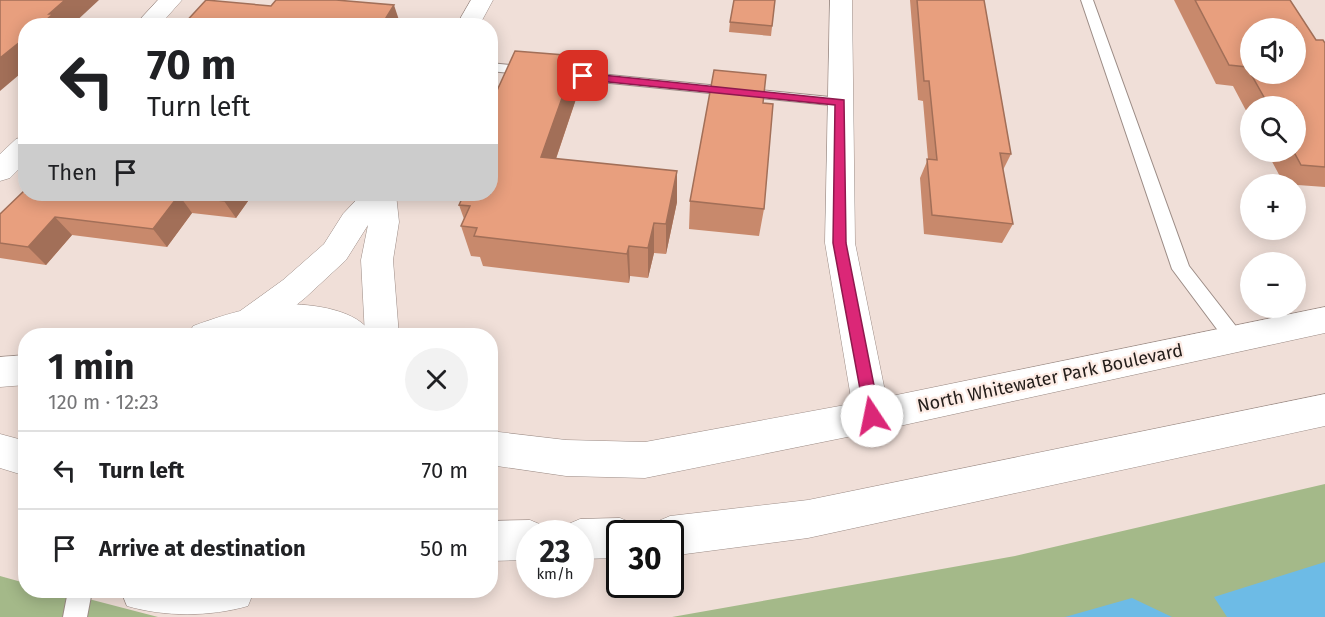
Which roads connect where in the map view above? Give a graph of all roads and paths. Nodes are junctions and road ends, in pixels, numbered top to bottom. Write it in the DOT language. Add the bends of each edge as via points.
graph roads {
  1 [pos="171,0"];
  2 [pos="482,0"];
  3 [pos="841,0"];
  4 [pos="1087,0"];
  5 [pos="154,18"];
  6 [pos="472,18"];
  7 [pos="498,68"];
  8 [pos="840,102"];
  9 [pos="18,153"];
  10 [pos="0,171"];
  11 [pos="373,201"];
  12 [pos="380,201"];
  13 [pos="252,321"];
  14 [pos="1325,321"];
  15 [pos="230,328"];
  16 [pos="340,328"];
  17 [pos="381,328"];
  18 [pos="1235,339"];
  19 [pos="18,371"];
  20 [pos="0,372"];
  21 [pos="1325,410"];
  22 [pos="872,416"];
  23 [pos="498,449"];
  24 [pos="0,451"];
  25 [pos="18,457"];
  26 [pos="684,534"];
  27 [pos="516,540"];
  28 [pos="498,541"];
  29 [pos="79,598"];
  30 [pos="166,598"];
  31 [pos="224,600"];
  32 [pos="75,617"];
  1 -- 5 [label="street"];
  2 -- 6 [label="street"];
  3 -- 8 [label="street"];
  4 -- 18 [label="lane" via="1181,269"];
  7 -- 8 [label="lane"];
  8 -- 22 [label="street" via="840,243"];
  9 -- 10 [label="street"];
  11 -- 13 [label="street" via="334,252"];
  12 -- 17 [label="street" via="384,222 377,260"];
  13 -- 15 [label="street"];
  13 -- 16 [label="street" via="293,317"];
  14 -- 18 [label="street, North Whitewater Park Boulevard"];
  18 -- 22 [label="street, North Whitewater Park Boulevard"];
  19 -- 20 [label="street"];
  21 -- 26 [label="street" via="808,519"];
  22 -- 23 [label="street, North Whitewater Park Boulevard" via="645,460 566,458"];
  24 -- 25 [label="street"];
  27 -- 28 [label="street"];
  29 -- 32 [label="lane"];
  30 -- 31 [label="street"];
}
